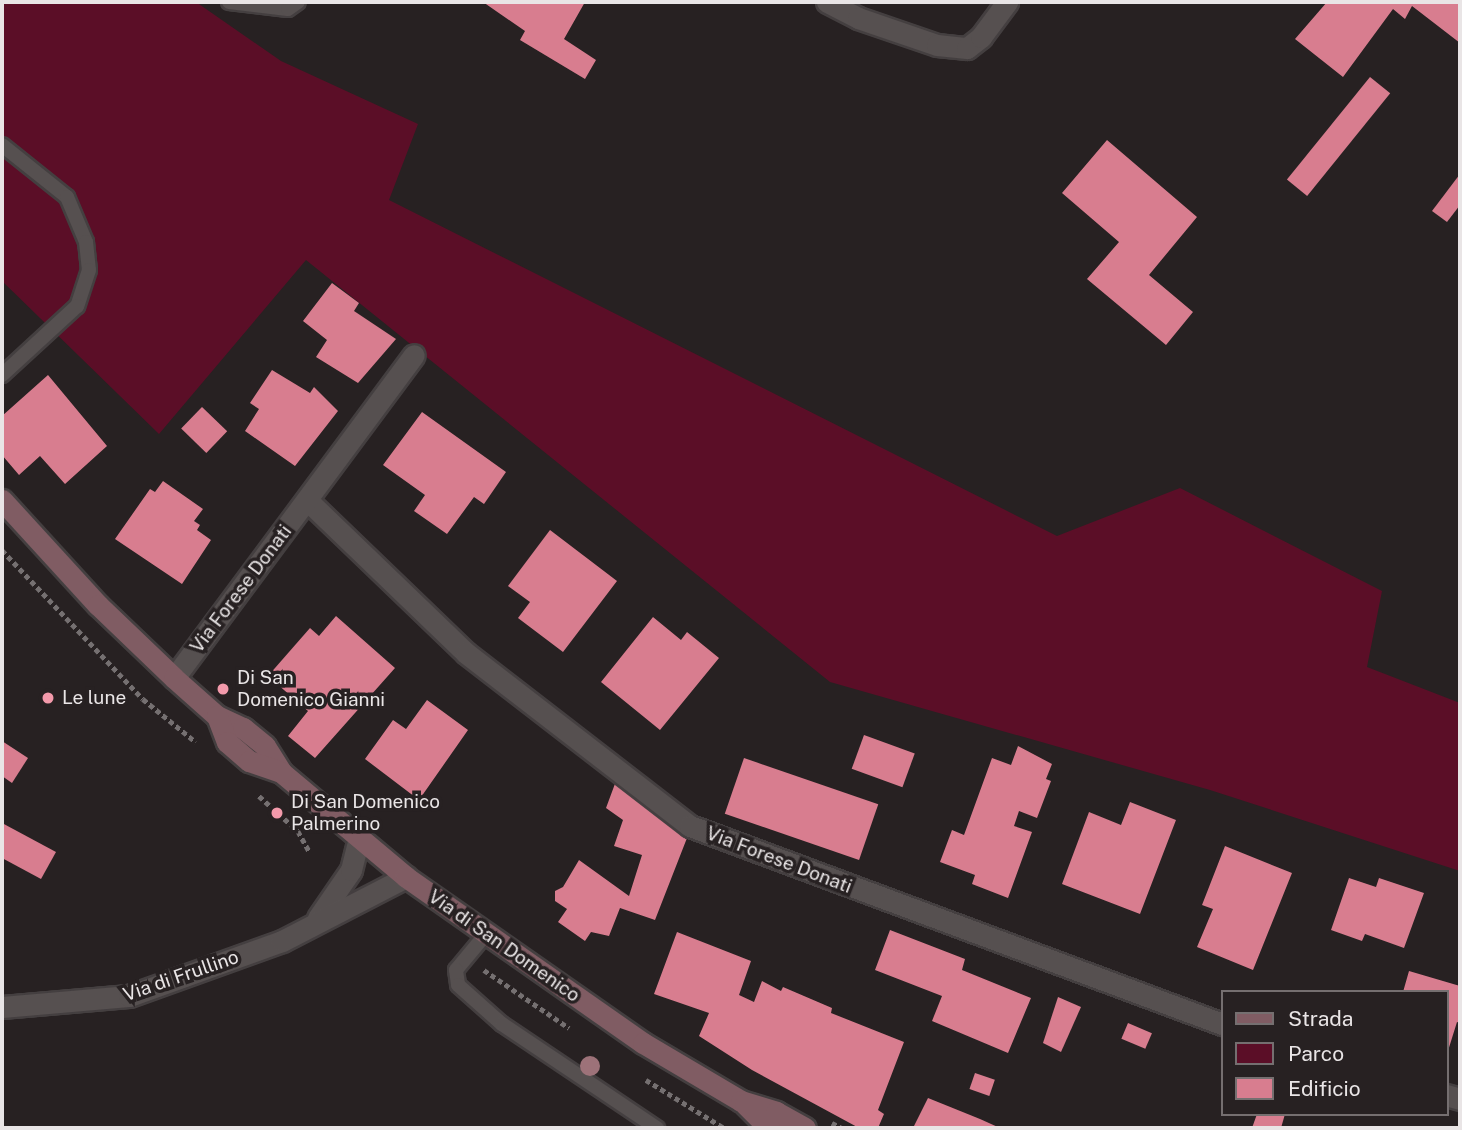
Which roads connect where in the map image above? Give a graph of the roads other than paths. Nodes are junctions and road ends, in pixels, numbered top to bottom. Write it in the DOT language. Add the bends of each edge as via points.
graph roads {
  1 [pos="229,2"];
  2 [pos="298,2"];
  3 [pos="827,2"];
  4 [pos="1007,2"];
  5 [pos="2,145"];
  6 [pos="414,355"];
  7 [pos="2,375"];
  8 [pos="2,499"];
  9 [pos="307,500"];
  10 [pos="174,678"];
  11 [pos="359,839"];
  12 [pos="407,877"];
  13 [pos="312,925"];
  14 [pos="486,933"];
  15 [pos="2,1007"];
  16 [pos="1220,1023"];
  17 [pos="741,1101"];
  18 [pos="813,1123"];
  19 [pos="657,1128"];
  20 [pos="769,1128"];
  1 -- 2 [label="lane" via="288,9"];
  3 -- 4 [label="street" via="858,18 937,45 967,48"];
  5 -- 7 [label="lane" via="66,197 86,242 89,270 77,306"];
  6 -- 9 [label="street, Via Forese Donati"];
  8 -- 10 [label="main road, Via di San Domenico" via="98,605"];
  9 -- 10 [label="street, Via Forese Donati"];
  9 -- 16 [label="street, Via Forese Donati" via="466,653 690,826"];
  10 -- 11 [label="main road, Via di San Domenico" via="217,716 227,742 249,761 281,772"];
  11 -- 12 [label="main road, Via di San Domenico"];
  11 -- 13 [label="street, Via di Frullino" via="346,879"];
  12 -- 13 [label="street, Via di Frullino"];
  12 -- 14 [label="main road, Via di San Domenico"];
  13 -- 15 [label="street, Via di Frullino" via="282,941 129,996"];
  14 -- 17 [label="main road, Via di San Domenico" via="643,1043"];
  14 -- 19 [label="lane" via="456,971 458,985 502,1024"];
  17 -- 18 [label="main road, Via di San Domenico"];
  17 -- 20 [label="main road, Via di San Domenico"];
}
